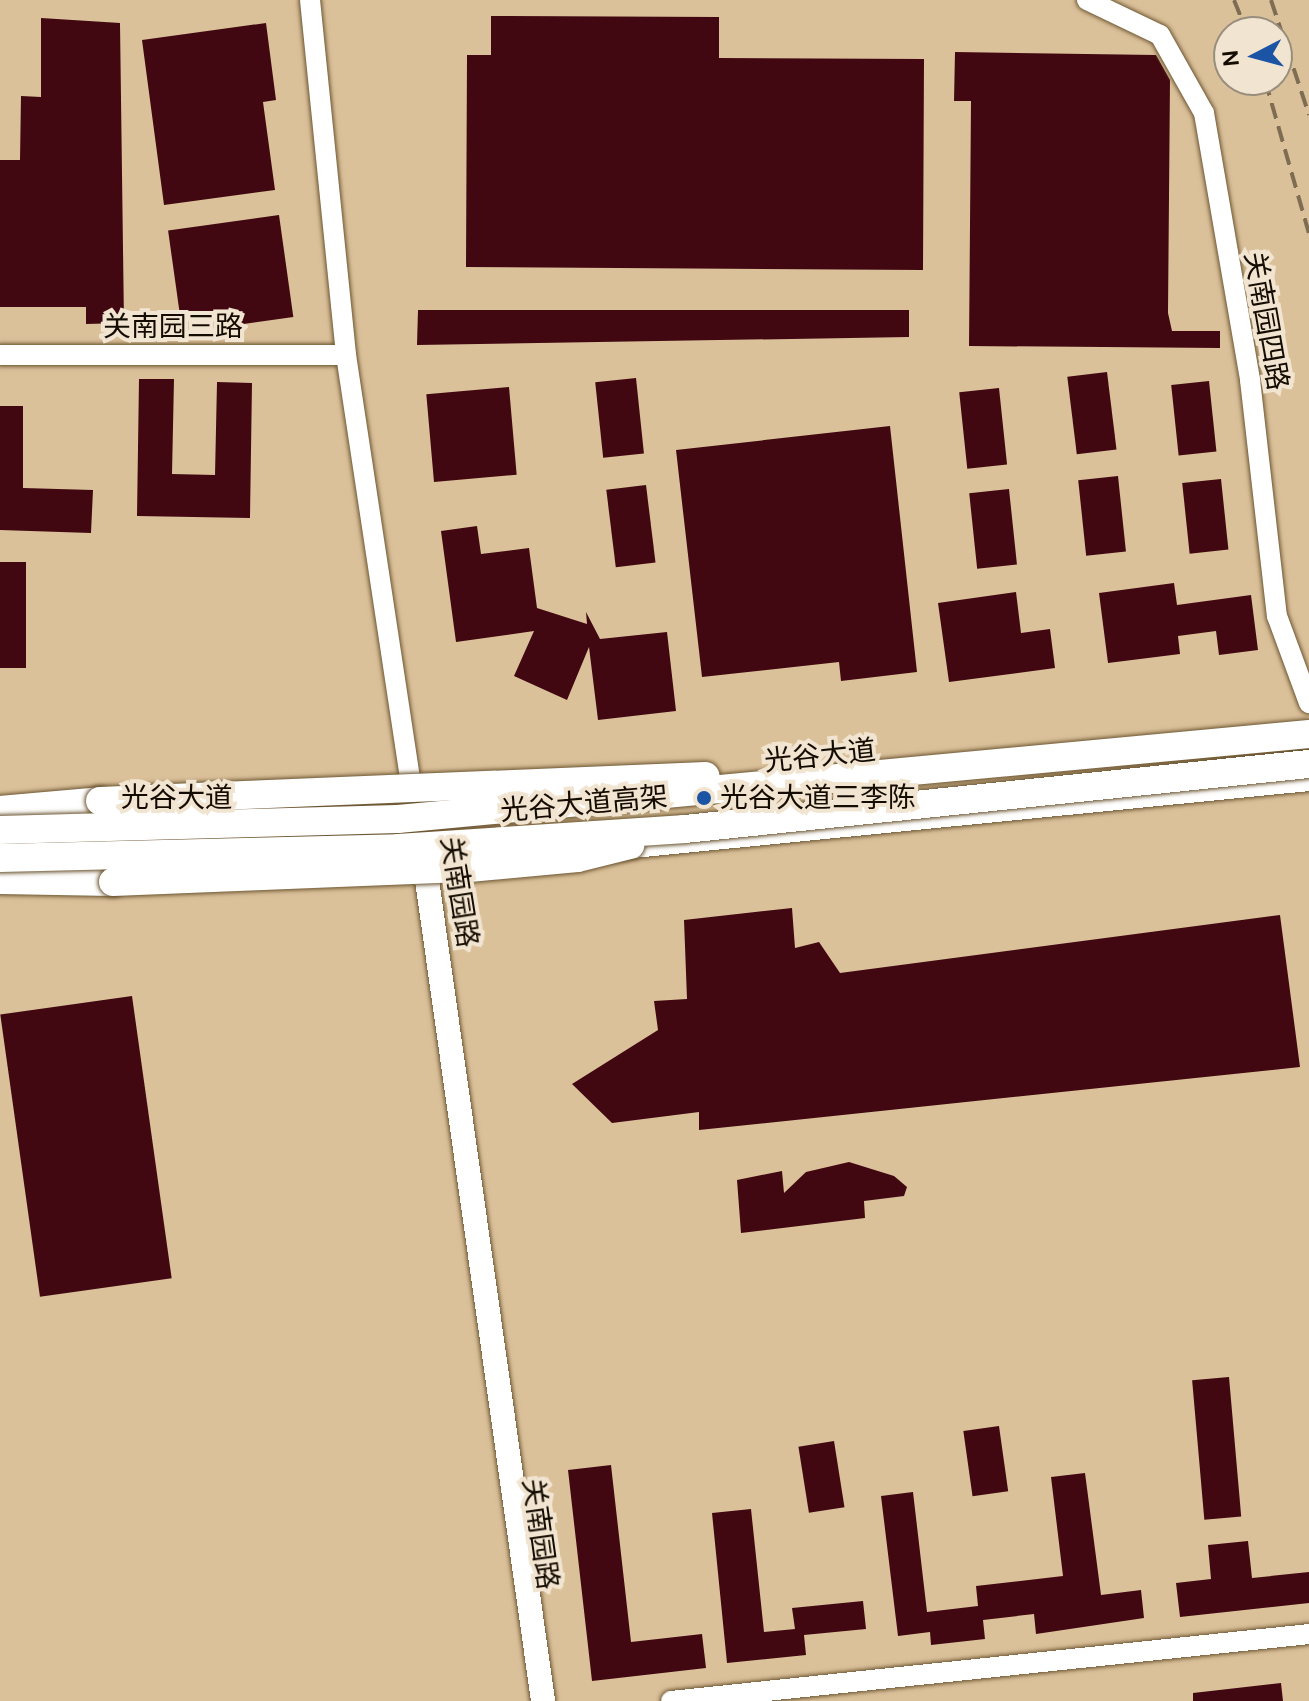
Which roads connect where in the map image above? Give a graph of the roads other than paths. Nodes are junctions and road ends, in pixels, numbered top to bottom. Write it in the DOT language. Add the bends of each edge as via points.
graph roads {
  1 [pos="310,0"];
  2 [pos="1087,0"];
  3 [pos="0,355"];
  4 [pos="346,355"];
  5 [pos="1309,703"];
  6 [pos="1309,732"];
  7 [pos="1309,764"];
  8 [pos="1309,779"];
  9 [pos="813,783"];
  10 [pos="0,810"];
  11 [pos="418,826"];
  12 [pos="0,828"];
  13 [pos="695,828"];
  14 [pos="0,858"];
  15 [pos="420,865"];
  16 [pos="0,870"];
  17 [pos="0,880"];
  18 [pos="1309,1634"];
  19 [pos="534,1701"];
  20 [pos="543,1701"];
  21 [pos="671,1701"];
  1 -- 4 [label="street"];
  2 -- 5 [label="street, 关南园四路" via="1160,35 1204,113 1250,380 1277,616"];
  3 -- 4 [label="street, 关南园三路"];
  4 -- 11 [label="street"];
  6 -- 9 [label="highway, 光谷大道高架, bridge"];
  6 -- 11 [label="main road, 光谷大道"];
  7 -- 13 [label="highway, 光谷大道高架, bridge"];
  8 -- 15 [label="main road" via="986,816"];
  9 -- 10 [label="highway, bridge" via="710,775 100,801"];
  9 -- 12 [label="highway, 光谷大道高架, bridge" via="398,819"];
  11 -- 12 [label="main road, 光谷大道"];
  11 -- 15 [label="main road, 关南园路"];
  13 -- 14 [label="highway, 光谷大道高架, bridge" via="398,848"];
  13 -- 17 [label="highway, bridge" via="547,861 326,878"];
  15 -- 16 [label="main road"];
  15 -- 19 [label="main road, 关南园路"];
  15 -- 20 [label="main road, 关南园路"];
  18 -- 21 [label="street"];
}
